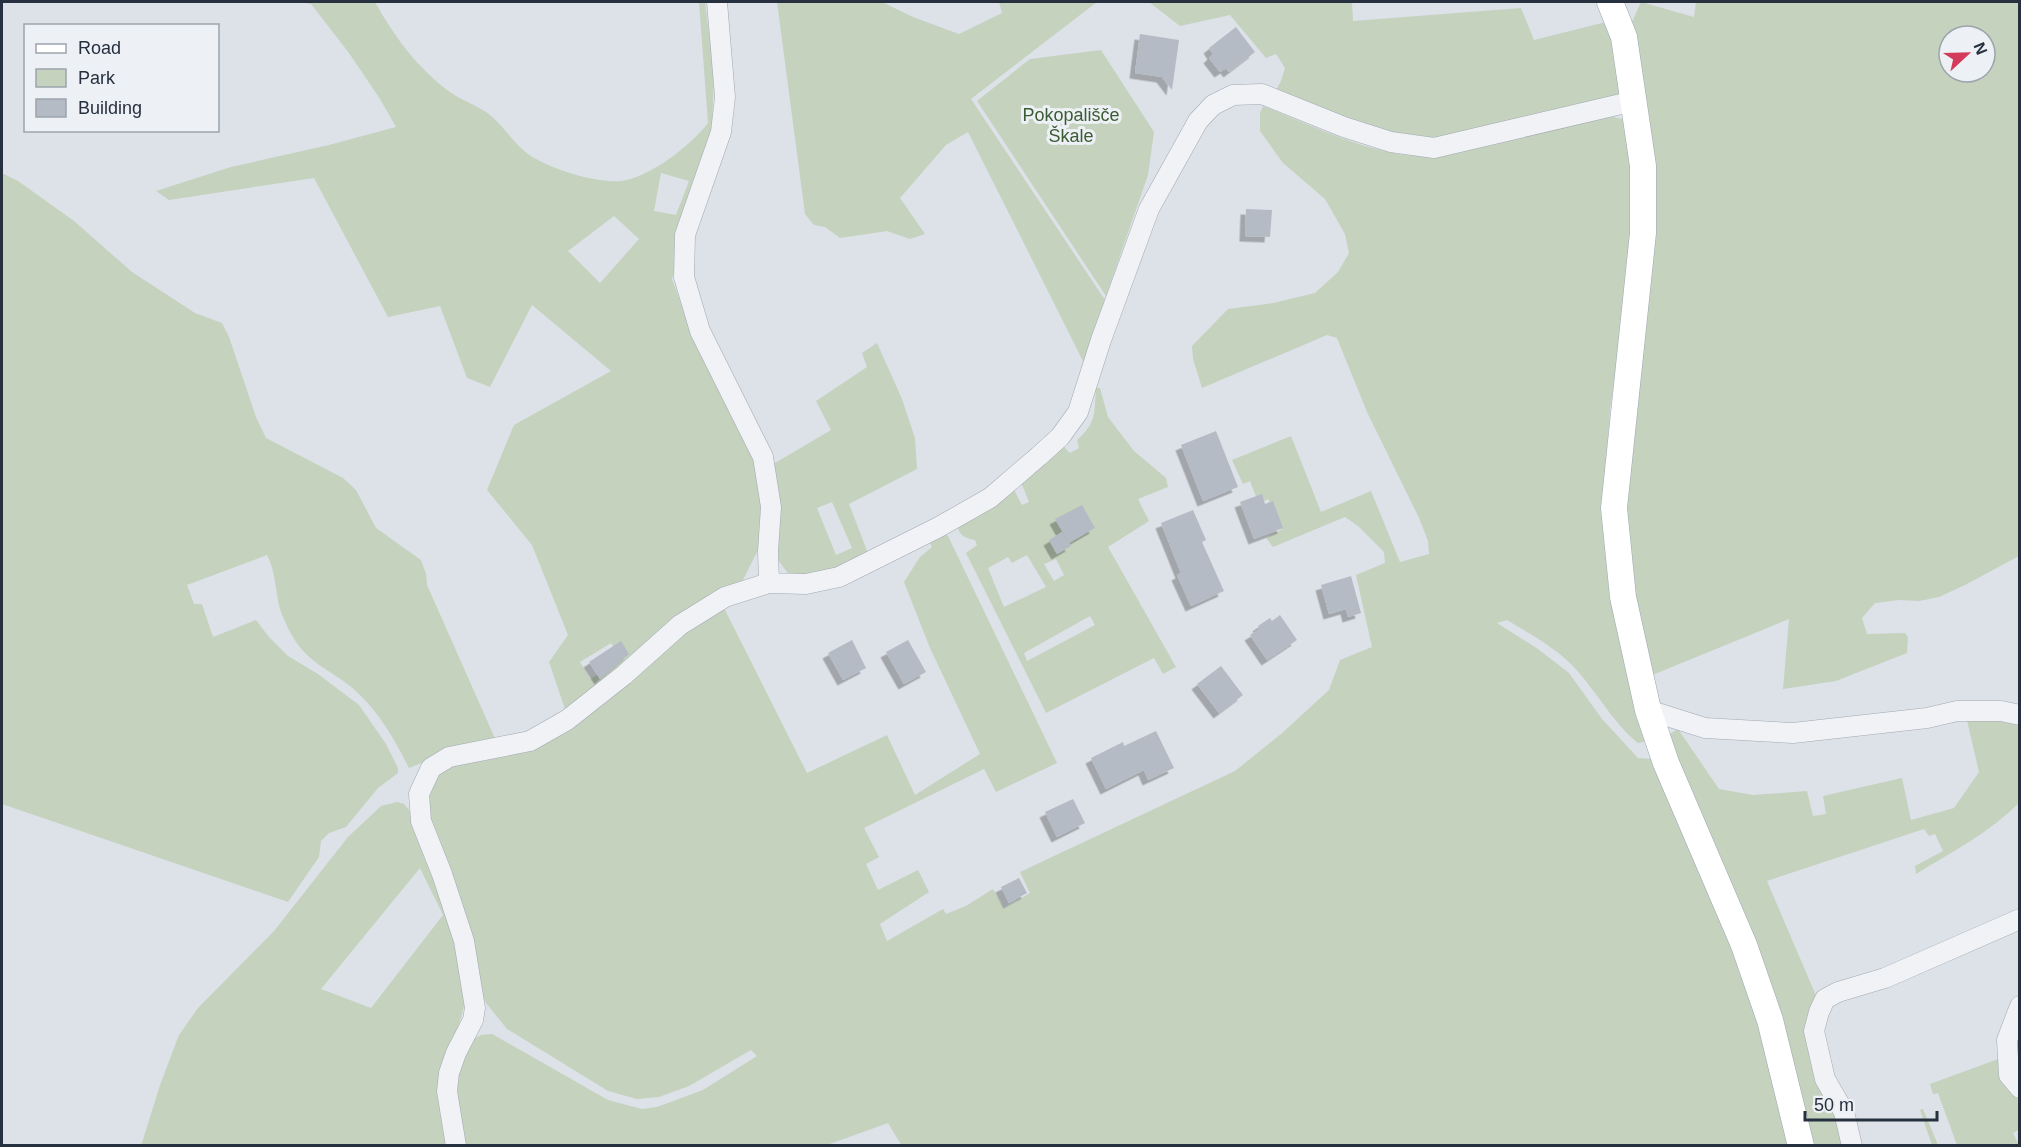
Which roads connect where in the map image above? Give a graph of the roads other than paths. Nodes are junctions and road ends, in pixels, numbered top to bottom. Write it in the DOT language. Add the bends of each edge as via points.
graph roads {
  1 [pos="717,2"];
  2 [pos="1610,2"];
  3 [pos="1634,101"];
  4 [pos="769,583"];
  5 [pos="1648,710"];
  6 [pos="2019,715"];
  7 [pos="2019,919"];
  8 [pos="2019,1006"];
  9 [pos="2019,1088"];
  10 [pos="456,1145"];
  11 [pos="1801,1146"];
  12 [pos="1852,1146"];
  1 -- 4 [label="street" via="725,97 721,132 686,235 684,277 700,331 763,457 771,507"];
  2 -- 3 [label="main road" via="1624,38"];
  3 -- 4 [label="street" via="1434,148 1391,142 1344,128 1262,94 1233,95 1213,105 1198,121 1149,210 1078,412 1060,437 990,498 879,558 839,577 806,584"];
  3 -- 5 [label="main road" via="1643,166 1643,233 1614,508 1623,597"];
  4 -- 10 [label="street" via="725,597 680,625 567,720 530,741 449,757 431,768 419,794 421,821 464,941 476,1008 449,1073 447,1091"];
  5 -- 6 [label="street" via="1705,728 1793,733 1957,711"];
  5 -- 11 [label="main road" via="1666,763 1744,945 1770,1020"];
  7 -- 12 [label="street" via="1885,978 1825,999 1814,1031 1825,1079 1844,1112"];
  8 -- 9 [label="street" via="2007,1040 2009,1075"];
}
